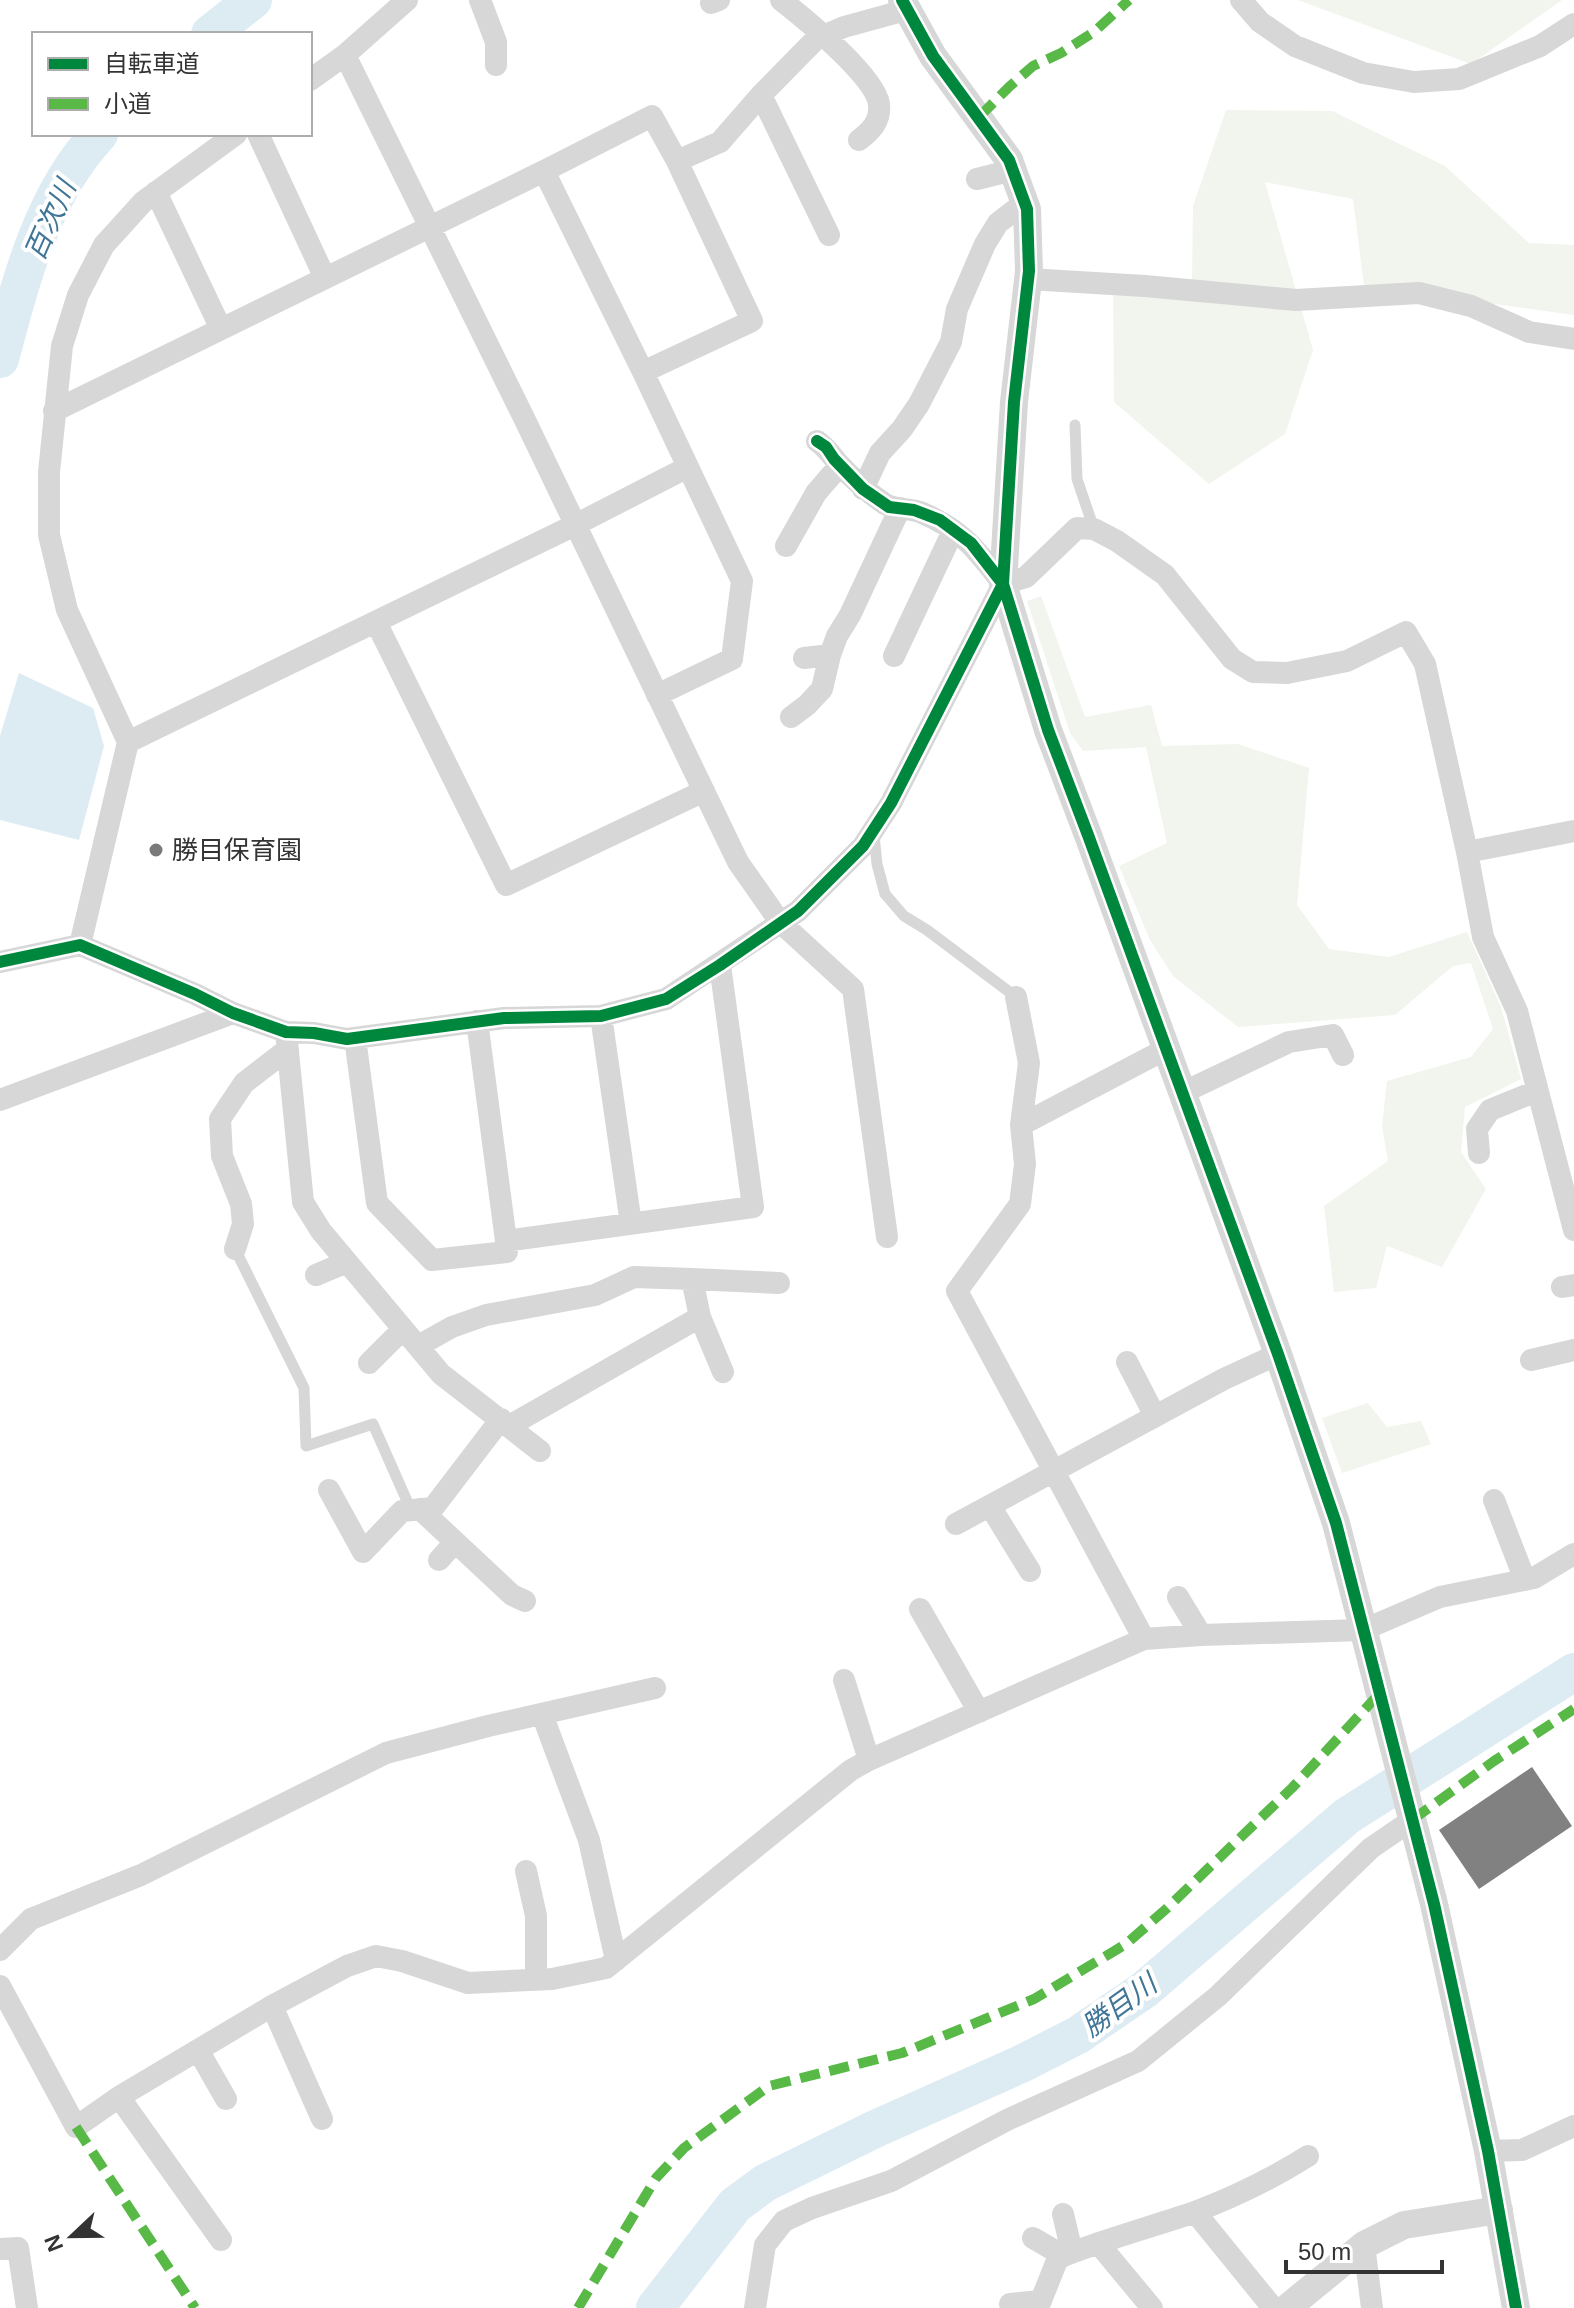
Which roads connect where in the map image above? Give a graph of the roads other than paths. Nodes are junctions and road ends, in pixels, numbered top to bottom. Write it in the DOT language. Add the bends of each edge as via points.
graph roads {
  1 [pos="407,0"];
  2 [pos="480,0"];
  3 [pos="781,0"];
  4 [pos="1241,0"];
  5 [pos="904,5"];
  6 [pos="1574,24"];
  7 [pos="825,35"];
  8 [pos="345,55"];
  9 [pos="496,65"];
  10 [pos="312,79"];
  11 [pos="761,95"];
  12 [pos="233,136"];
  13 [pos="259,136"];
  14 [pos="859,140"];
  15 [pos="677,161"];
  16 [pos="1013,170"];
  17 [pos="544,171"];
  18 [pos="977,179"];
  19 [pos="156,192"];
  20 [pos="1024,203"];
  21 [pos="430,227"];
  22 [pos="829,235"];
  23 [pos="325,278"];
  24 [pos="1028,279"];
  25 [pos="221,329"];
  26 [pos="1574,339"];
  27 [pos="643,372"];
  28 [pos="54,411"];
  29 [pos="1075,425"];
  30 [pos="817,441"];
  31 [pos="840,465"];
  32 [pos="688,467"];
  33 [pos="863,489"];
  34 [pos="900,508"];
  35 [pos="575,525"];
  36 [pos="1094,529"];
  37 [pos="953,531"];
  38 [pos="786,546"];
  39 [pos="1003,584"];
  40 [pos="376,622"];
  41 [pos="830,655"];
  42 [pos="894,656"];
  43 [pos="804,658"];
  44 [pos="657,695"];
  45 [pos="791,717"];
  46 [pos="128,742"];
  47 [pos="704,791"];
  48 [pos="874,830"];
  49 [pos="1574,831"];
  50 [pos="1467,852"];
  51 [pos="780,922"];
  52 [pos="80,945"];
  53 [pos="0,962"];
  54 [pos="720,965"];
  55 [pos="1016,997"];
  56 [pos="233,1013"];
  57 [pos="601,1016"];
  58 [pos="477,1021"];
  59 [pos="355,1038"];
  60 [pos="287,1040"];
  61 [pos="1166,1049"];
  62 [pos="1343,1055"];
  63 [pos="1537,1091"];
  64 [pos="1182,1093"];
  65 [pos="0,1100"];
  66 [pos="1021,1125"];
  67 [pos="1479,1153"];
  68 [pos="631,1224"];
  69 [pos="1574,1230"];
  70 [pos="887,1237"];
  71 [pos="506,1241"];
  72 [pos="235,1249"];
  73 [pos="347,1262"];
  74 [pos="316,1275"];
  75 [pos="692,1279"];
  76 [pos="779,1283"];
  77 [pos="700,1317"];
  78 [pos="403,1329"];
  79 [pos="418,1346"];
  80 [pos="1574,1350"];
  81 [pos="1278,1354"];
  82 [pos="1531,1360"];
  83 [pos="1127,1362"];
  84 [pos="369,1363"];
  85 [pos="723,1372"];
  86 [pos="1155,1416"];
  87 [pos="505,1423"];
  88 [pos="540,1451"];
  89 [pos="1054,1471"];
  90 [pos="329,1490"];
  91 [pos="1494,1500"];
  92 [pos="990,1506"];
  93 [pos="416,1510"];
  94 [pos="956,1524"];
  95 [pos="455,1542"];
  96 [pos="1574,1554"];
  97 [pos="439,1560"];
  98 [pos="1030,1571"];
  99 [pos="1525,1580"];
  100 [pos="1178,1597"];
  101 [pos="525,1601"];
  102 [pos="920,1609"];
  103 [pos="1363,1630"];
  104 [pos="1201,1635"];
  105 [pos="1144,1639"];
  106 [pos="844,1680"];
  107 [pos="655,1688"];
  108 [pos="979,1712"];
  109 [pos="542,1714"];
  110 [pos="869,1760"];
  111 [pos="1410,1812"];
  112 [pos="526,1871"];
  113 [pos="0,1950"];
  114 [pos="616,1960"];
  115 [pos="536,1979"];
  116 [pos="0,1986"];
  117 [pos="272,2006"];
  118 [pos="198,2050"];
  119 [pos="119,2097"];
  120 [pos="226,2099"];
  121 [pos="322,2119"];
  122 [pos="1574,2126"];
  123 [pos="1488,2151"];
  124 [pos="1308,2156"];
  125 [pos="1499,2210"];
  126 [pos="1195,2212"];
  127 [pos="1063,2214"];
  128 [pos="1033,2238"];
  129 [pos="221,2240"];
  130 [pos="1098,2243"];
  131 [pos="1364,2245"];
  132 [pos="0,2249"];
  133 [pos="1068,2254"];
  134 [pos="1010,2304"];
  135 [pos="1039,2305"];
  136 [pos="27,2308"];
  137 [pos="755,2308"];
  138 [pos="1152,2308"];
  139 [pos="1273,2308"];
  140 [pos="1287,2308"];
  141 [pos="1372,2308"];
  142 [pos="1516,2308"];
  1 -- 8 [label="street"];
  2 -- 9 [label="street" via="496,42"];
  3 -- 7 [label="street"];
  4 -- 6 [label="street" via="1260,22 1295,46 1363,73 1414,82 1459,79 1540,46"];
  5 -- 7 [label="street"];
  5 -- 16 [label="street"];
  7 -- 11 [label="street"];
  7 -- 14 [label="street" via="874,89 877,121"];
  8 -- 10 [label="street"];
  8 -- 21 [label="street"];
  11 -- 15 [label="street" via="720,142"];
  11 -- 22 [label="street"];
  12 -- 19 [label="street"];
  13 -- 23 [label="street"];
  15 -- 17 [label="street" via="652,116"];
  15 -- 27 [label="street" via="752,321"];
  16 -- 18 [label="street"];
  16 -- 20 [label="street"];
  17 -- 21 [label="street"];
  17 -- 27 [label="street"];
  19 -- 25 [label="street"];
  19 -- 28 [label="street" via="104,245 78,295 62,346"];
  20 -- 24 [label="street"];
  20 -- 33 [label="street" via="998,223 985,244 957,309 951,342 919,404 880,453"];
  21 -- 23 [label="street"];
  21 -- 35 [label="street"];
  23 -- 25 [label="street"];
  24 -- 26 [label="street" via="1296,300 1419,293 1471,306 1529,332"];
  24 -- 39 [label="street"];
  25 -- 28 [label="street"];
  27 -- 32 [label="street"];
  28 -- 46 [label="street" via="49,535 67,610"];
  29 -- 36 [label="lane" via="1077,479"];
  30 -- 31 [label="street"];
  31 -- 33 [label="street"];
  31 -- 38 [label="street" via="816,493"];
  32 -- 35 [label="street"];
  32 -- 44 [label="street" via="742,581 732,659"];
  33 -- 34 [label="street" via="889,507"];
  34 -- 37 [label="street" via="940,520"];
  34 -- 41 [label="street"];
  35 -- 40 [label="street"];
  35 -- 44 [label="street"];
  36 -- 39 [label="street" via="1077,528 1026,577"];
  36 -- 50 [label="street" via="1165,575 1232,659 1253,672 1287,673 1347,661 1406,632 1425,664"];
  37 -- 39 [label="street" via="971,543"];
  37 -- 42 [label="street"];
  39 -- 48 [label="street"];
  39 -- 61 [label="street" via="1048,730"];
  40 -- 46 [label="street"];
  40 -- 47 [label="street" via="506,885"];
  41 -- 43 [label="street"];
  41 -- 45 [label="street" via="822,689"];
  44 -- 47 [label="street"];
  46 -- 52 [label="street"];
  47 -- 51 [label="street" via="738,862"];
  48 -- 51 [label="street" via="798,911"];
  48 -- 55 [label="lane" via="885,894 904,916"];
  49 -- 50 [label="street"];
  50 -- 63 [label="street" via="1483,937 1517,1011"];
  51 -- 54 [label="street"];
  51 -- 70 [label="street" via="853,989"];
  52 -- 53 [label="street"];
  52 -- 56 [label="street"];
  54 -- 57 [label="street" via="666,999"];
  54 -- 68 [label="street" via="753,1207"];
  55 -- 66 [label="street" via="1029,1063"];
  56 -- 60 [label="street"];
  56 -- 65 [label="street"];
  57 -- 58 [label="street"];
  57 -- 68 [label="street"];
  58 -- 59 [label="street"];
  58 -- 71 [label="street"];
  59 -- 60 [label="street"];
  59 -- 71 [label="street" via="377,1203 432,1260 507,1252"];
  60 -- 72 [label="street" via="244,1083 220,1119 222,1156 241,1204 243,1224"];
  60 -- 73 [label="street" via="303,1202"];
  61 -- 64 [label="street"];
  61 -- 66 [label="street"];
  62 -- 64 [label="street" via="1333,1035 1289,1042 1269,1060"];
  63 -- 67 [label="street" via="1490,1110 1477,1129"];
  63 -- 69 [label="street"];
  64 -- 81 [label="street"];
  66 -- 89 [label="street" via="1025,1164 1020,1204 957,1291"];
  68 -- 71 [label="street"];
  72 -- 93 [label="lane" via="304,1388 306,1446 373,1424"];
  73 -- 74 [label="street"];
  73 -- 78 [label="street"];
  75 -- 76 [label="street"];
  75 -- 77 [label="street"];
  75 -- 79 [label="street" via="634,1277 595,1295 486,1315"];
  77 -- 85 [label="street"];
  77 -- 87 [label="street"];
  78 -- 79 [label="street"];
  78 -- 84 [label="street"];
  79 -- 87 [label="street" via="441,1374"];
  80 -- 82 [label="street"];
  81 -- 86 [label="street"];
  81 -- 103 [label="street" via="1336,1523"];
  83 -- 86 [label="street"];
  86 -- 89 [label="street"];
  87 -- 88 [label="street"];
  87 -- 93 [label="street" via="433,1508"];
  89 -- 92 [label="street"];
  89 -- 105 [label="street"];
  90 -- 93 [label="street" via="363,1552 402,1511"];
  91 -- 99 [label="street"];
  92 -- 94 [label="street"];
  92 -- 98 [label="street"];
  93 -- 95 [label="street"];
  95 -- 97 [label="street"];
  95 -- 101 [label="street"];
  96 -- 99 [label="street"];
  99 -- 103 [label="street" via="1440,1597"];
  100 -- 104 [label="street"];
  102 -- 108 [label="street"];
  103 -- 104 [label="street"];
  103 -- 111 [label="street"];
  104 -- 105 [label="street"];
  105 -- 108 [label="street"];
  106 -- 110 [label="street"];
  107 -- 109 [label="street"];
  108 -- 110 [label="street"];
  109 -- 113 [label="street" via="386,1753 141,1875 31,1919"];
  109 -- 114 [label="street" via="589,1840"];
  110 -- 114 [label="street"];
  111 -- 123 [label="street"];
  111 -- 137 [label="street" via="1218,1996 1138,2061 1009,2119 891,2181 784,2221 765,2245"];
  112 -- 115 [label="street" via="536,1916"];
  114 -- 115 [label="street" via="606,1968"];
  115 -- 117 [label="street" via="468,1983 376,1956"];
  116 -- 119 [label="street" via="76,2127"];
  117 -- 118 [label="street"];
  117 -- 121 [label="street"];
  118 -- 119 [label="street"];
  118 -- 120 [label="street"];
  119 -- 129 [label="street"];
  122 -- 123 [label="street" via="1522,2150"];
  123 -- 125 [label="street"];
  124 -- 126 [label="street"];
  125 -- 131 [label="street" via="1404,2225"];
  125 -- 142 [label="street"];
  126 -- 130 [label="street"];
  126 -- 139 [label="street"];
  127 -- 133 [label="street"];
  128 -- 133 [label="street"];
  130 -- 133 [label="street"];
  130 -- 138 [label="street"];
  131 -- 140 [label="street"];
  131 -- 141 [label="street"];
  132 -- 136 [label="street" via="18,2248"];
  133 -- 135 [label="street" via="1058,2258"];
  134 -- 135 [label="street"];
}
